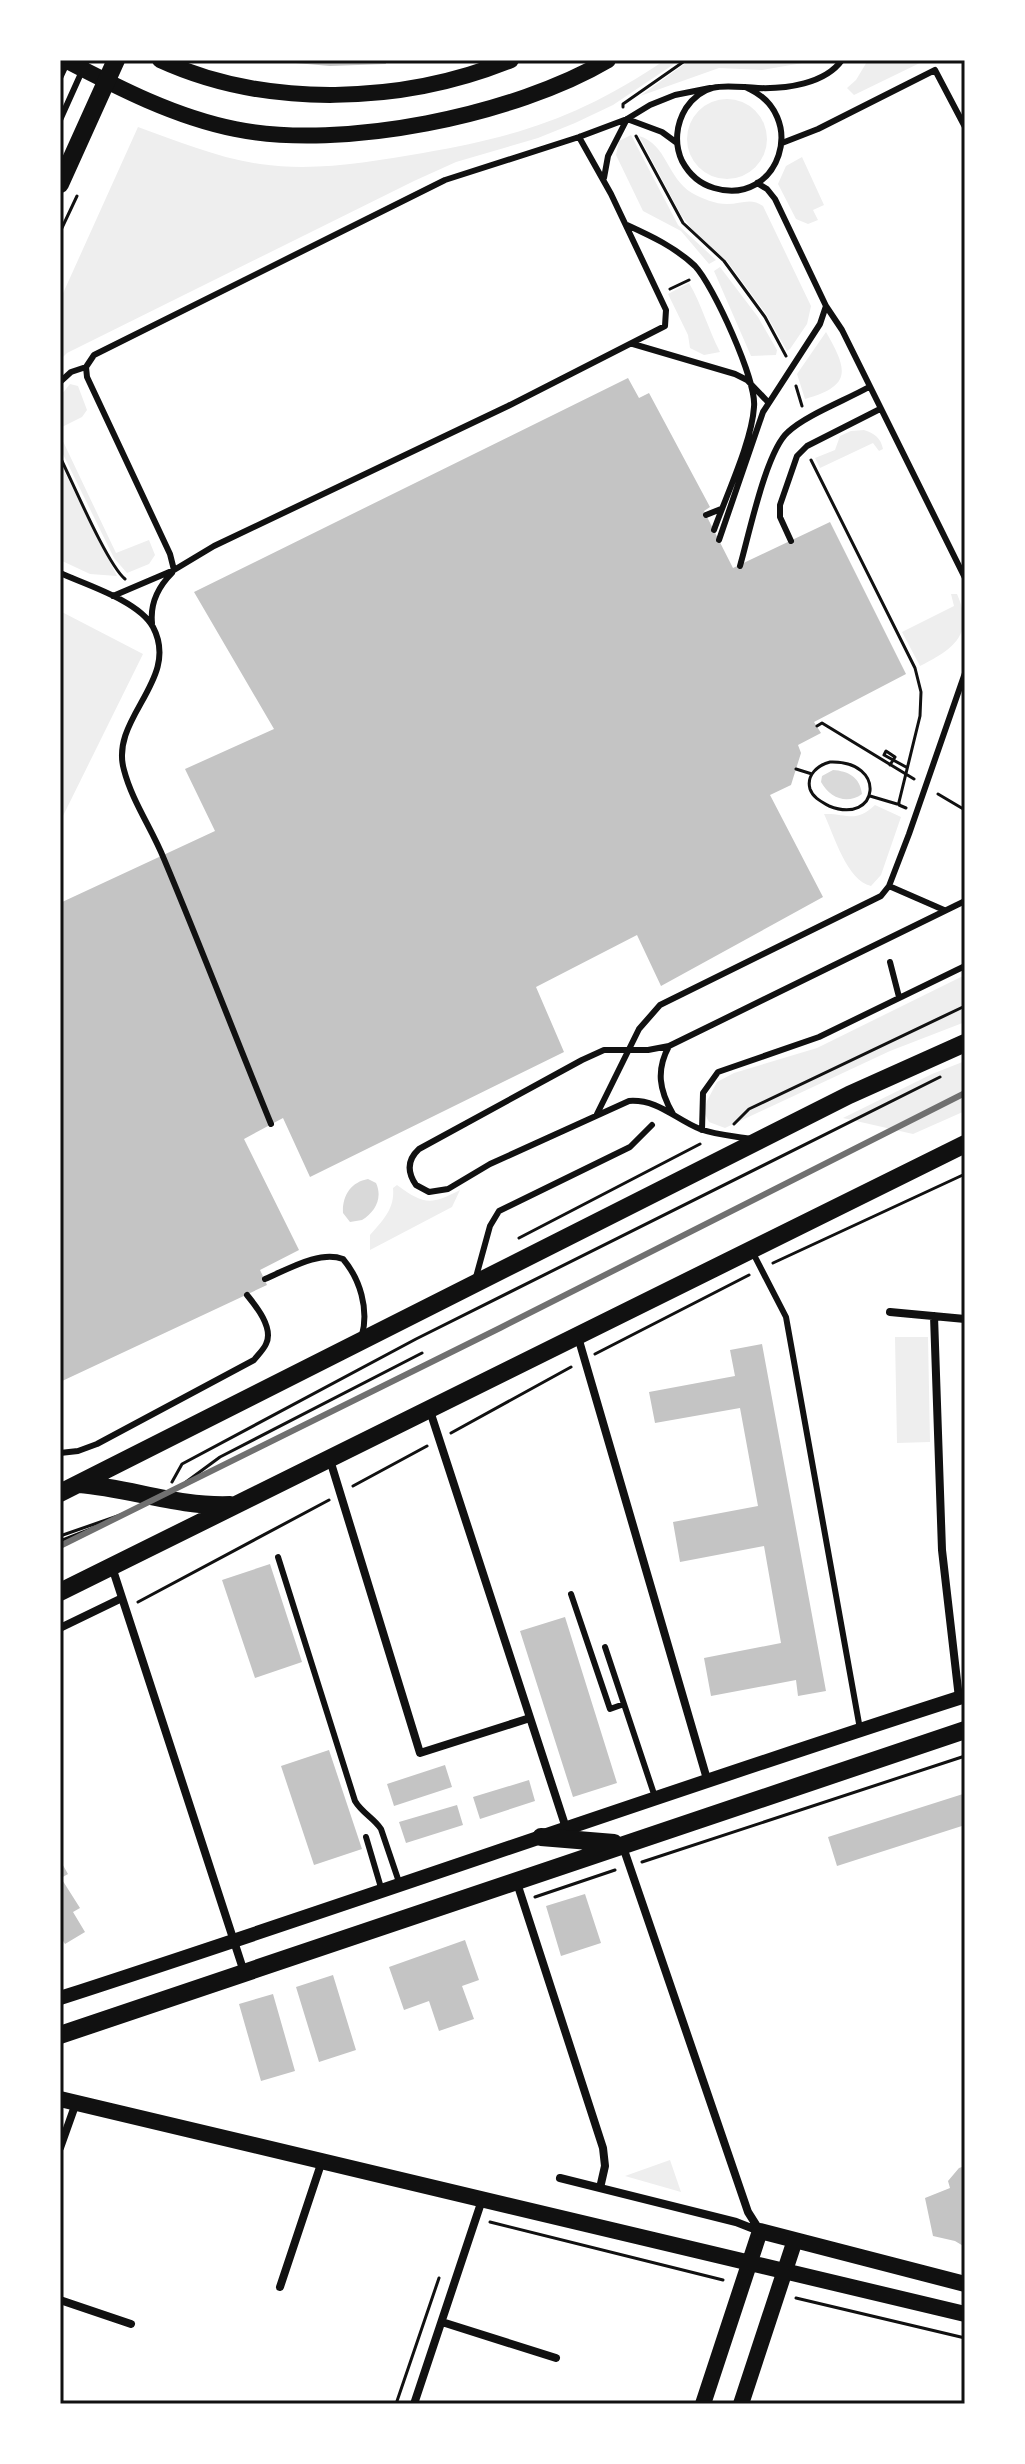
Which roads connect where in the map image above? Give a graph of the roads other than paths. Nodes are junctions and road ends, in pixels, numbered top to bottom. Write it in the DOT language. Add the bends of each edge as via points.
graph roads {
  1 [pos="116,60"];
  2 [pos="160,60"];
  3 [pos="511,60"];
  4 [pos="608,60"];
  5 [pos="842,60"];
  6 [pos="74,62"];
  7 [pos="60,78"];
  8 [pos="107,81"];
  9 [pos="745,87"];
  10 [pos="710,88"];
  11 [pos="627,119"];
  12 [pos="60,120"];
  13 [pos="965,127"];
  14 [pos="782,130"];
  15 [pos="799,135"];
  16 [pos="579,137"];
  17 [pos="782,143"];
  18 [pos="677,144"];
  19 [pos="604,182"];
  20 [pos="757,183"];
  21 [pos="60,184"];
  22 [pos="625,224"];
  23 [pos="826,306"];
  24 [pos="633,344"];
  25 [pos="86,367"];
  26 [pos="60,382"];
  27 [pos="869,387"];
  28 [pos="768,402"];
  29 [pos="880,409"];
  30 [pos="722,508"];
  31 [pos="706,515"];
  32 [pos="714,530"];
  33 [pos="719,540"];
  34 [pos="791,541"];
  35 [pos="740,566"];
  36 [pos="174,570"];
  37 [pos="60,573"];
  38 [pos="965,578"];
  39 [pos="113,596"];
  40 [pos="152,625"];
  41 [pos="965,673"];
  42 [pos="889,886"];
  43 [pos="965,901"];
  44 [pos="944,910"];
  45 [pos="890,962"];
  46 [pos="965,966"];
  47 [pos="899,997"];
  48 [pos="965,1043"];
  49 [pos="669,1046"];
  50 [pos="629,1050"];
  51 [pos="597,1114"];
  52 [pos="673,1114"];
  53 [pos="271,1124"];
  54 [pos="652,1125"];
  55 [pos="702,1130"];
  56 [pos="762,1141"];
  57 [pos="965,1144"];
  58 [pos="751,1250"];
  59 [pos="265,1279"];
  60 [pos="474,1283"];
  61 [pos="247,1295"];
  62 [pos="890,1312"];
  63 [pos="934,1316"];
  64 [pos="965,1319"];
  65 [pos="578,1337"];
  66 [pos="360,1341"];
  67 [pos="430,1411"];
  68 [pos="60,1453"];
  69 [pos="329,1459"];
  70 [pos="79,1484"];
  71 [pos="60,1493"];
  72 [pos="237,1505"];
  73 [pos="278,1557"];
  74 [pos="112,1566"];
  75 [pos="60,1592"];
  76 [pos="571,1594"];
  77 [pos="122,1598"];
  78 [pos="60,1628"];
  79 [pos="605,1647"];
  80 [pos="962,1697"];
  81 [pos="624,1704"];
  82 [pos="530,1718"];
  83 [pos="860,1729"];
  84 [pos="965,1730"];
  85 [pos="707,1779"];
  86 [pos="655,1797"];
  87 [pos="566,1828"];
  88 [pos="366,1837"];
  89 [pos="541,1837"];
  90 [pos="622,1843"];
  91 [pos="516,1880"];
  92 [pos="400,1885"];
  93 [pos="382,1891"];
  94 [pos="234,1941"];
  95 [pos="245,1974"];
  96 [pos="60,1998"];
  97 [pos="60,2035"];
  98 [pos="68,2101"];
  99 [pos="60,2148"];
  100 [pos="322,2161"];
  101 [pos="560,2178"];
  102 [pos="600,2188"];
  103 [pos="483,2199"];
  104 [pos="760,2231"];
  105 [pos="795,2240"];
  106 [pos="750,2262"];
  107 [pos="786,2271"];
  108 [pos="965,2284"];
  109 [pos="280,2287"];
  110 [pos="60,2300"];
  111 [pos="965,2314"];
  112 [pos="442,2322"];
  113 [pos="131,2324"];
  114 [pos="556,2358"];
  115 [pos="414,2404"];
  116 [pos="703,2404"];
  117 [pos="741,2404"];
  1 -- 8 [label="main road"];
  2 -- 3 [label="main road" via="231,84 340,94 413,87"];
  4 -- 8 [label="main road" via="568,81 502,104 326,136 234,129 166,108"];
  5 -- 9 [label="lane" via="830,73 808,82"];
  6 -- 7 [label="lane"];
  6 -- 8 [label="main road"];
  6 -- 12 [label="lane"];
  8 -- 21 [label="main road"];
  9 -- 10 [label="lane"];
  9 -- 14 [label="lane" via="768,101"];
  10 -- 11 [label="lane" via="667,98"];
  10 -- 18 [label="lane" via="682,115"];
  11 -- 16 [label="lane"];
  11 -- 18 [label="lane" via="662,132"];
  11 -- 19 [label="lane" via="608,156"];
  13 -- 15 [label="lane" via="935,70"];
  14 -- 15 [label="lane"];
  14 -- 17 [label="lane"];
  15 -- 17 [label="lane"];
  16 -- 19 [label="lane"];
  16 -- 25 [label="lane" via="445,180 102,350"];
  17 -- 20 [label="lane" via="774,166"];
  18 -- 20 [label="lane" via="688,170 709,187 730,191"];
  19 -- 22 [label="lane"];
  20 -- 23 [label="lane" via="775,199"];
  22 -- 24 [label="lane" via="667,315 665,326"];
  22 -- 30 [label="lane" via="672,247 696,267 710,287 750,380 755,403 749,432"];
  23 -- 27 [label="lane"];
  23 -- 28 [label="lane" via="820,324"];
  24 -- 28 [label="lane" via="735,374"];
  24 -- 36 [label="lane"];
  25 -- 26 [label="lane"];
  25 -- 36 [label="lane"];
  27 -- 29 [label="lane"];
  27 -- 35 [label="lane" via="789,430 780,441"];
  28 -- 33 [label="lane"];
  29 -- 34 [label="lane" via="797,456 780,505"];
  29 -- 38 [label="lane"];
  30 -- 31 [label="lane"];
  30 -- 32 [label="lane"];
  36 -- 39 [label="lane"];
  36 -- 40 [label="lane" via="157,592"];
  37 -- 39 [label="lane"];
  39 -- 40 [label="lane"];
  40 -- 53 [label="lane" via="160,661 124,742 124,771"];
  41 -- 42 [label="lane"];
  42 -- 44 [label="lane"];
  42 -- 50 [label="lane" via="870,903 660,1005"];
  43 -- 44 [label="lane"];
  44 -- 49 [label="lane"];
  45 -- 47 [label="lane"];
  46 -- 47 [label="lane"];
  47 -- 55 [label="lane" via="819,1037 718,1072 703,1093"];
  48 -- 56 [label="main road"];
  49 -- 50 [label="lane"];
  49 -- 52 [label="lane" via="660,1075"];
  50 -- 51 [label="lane"];
  50 -- 51 [label="lane" via="604,1050 582,1060 419,1149 411,1158 410,1175 419,1188 440,1191"];
  51 -- 52 [label="lane" via="636,1101"];
  52 -- 55 [label="lane"];
  54 -- 60 [label="lane" via="621,1153 504,1206 494,1217"];
  55 -- 56 [label="lane"];
  56 -- 60 [label="main road"];
  57 -- 58 [label="main road"];
  58 -- 65 [label="main road"];
  58 -- 83 [label="lane" via="786,1317"];
  59 -- 66 [label="lane" via="328,1256 339,1257 348,1264 364,1300"];
  60 -- 66 [label="main road"];
  61 -- 68 [label="lane" via="263,1319 267,1342 254,1360 97,1444"];
  62 -- 63 [label="street"];
  63 -- 64 [label="street"];
  63 -- 80 [label="street" via="942,1550"];
  65 -- 67 [label="main road"];
  65 -- 85 [label="street"];
  66 -- 70 [label="main road"];
  67 -- 69 [label="main road"];
  67 -- 82 [label="street"];
  69 -- 72 [label="main road"];
  69 -- 82 [label="street" via="420,1753"];
  70 -- 71 [label="main road"];
  70 -- 72 [label="main road" via="204,1506"];
  72 -- 74 [label="main road"];
  73 -- 92 [label="lane" via="355,1801 381,1829"];
  74 -- 75 [label="main road"];
  74 -- 77 [label="street"];
  76 -- 81 [label="lane" via="610,1709"];
  77 -- 78 [label="street"];
  77 -- 94 [label="street"];
  79 -- 81 [label="lane"];
  80 -- 83 [label="street"];
  81 -- 86 [label="lane"];
  82 -- 87 [label="street"];
  83 -- 85 [label="street"];
  84 -- 90 [label="main road"];
  85 -- 86 [label="street"];
  86 -- 87 [label="street"];
  87 -- 89 [label="street"];
  88 -- 93 [label="lane"];
  89 -- 90 [label="main road"];
  89 -- 92 [label="street"];
  90 -- 91 [label="main road"];
  90 -- 104 [label="street" via="748,2212"];
  91 -- 95 [label="main road"];
  91 -- 102 [label="street" via="603,2148"];
  92 -- 93 [label="street"];
  93 -- 94 [label="street"];
  94 -- 95 [label="street"];
  94 -- 96 [label="street"];
  95 -- 97 [label="main road"];
  98 -- 99 [label="street"];
  98 -- 100 [label="main road"];
  100 -- 103 [label="main road"];
  100 -- 109 [label="street"];
  101 -- 102 [label="street"];
  102 -- 104 [label="street"];
  103 -- 106 [label="main road"];
  103 -- 112 [label="street"];
  104 -- 105 [label="main road"];
  104 -- 106 [label="main road"];
  105 -- 107 [label="main road"];
  105 -- 108 [label="main road"];
  106 -- 107 [label="main road"];
  106 -- 116 [label="main road"];
  107 -- 111 [label="main road"];
  107 -- 117 [label="main road"];
  110 -- 113 [label="street"];
  112 -- 114 [label="street"];
  112 -- 115 [label="street"];
}
